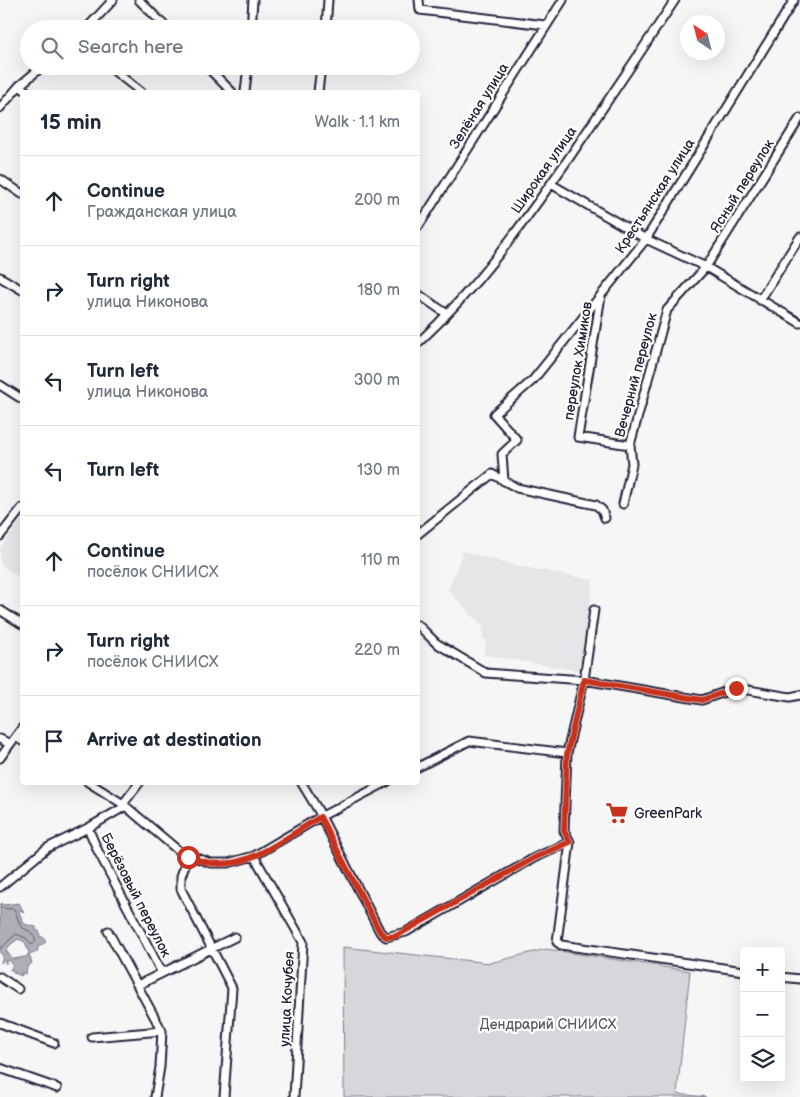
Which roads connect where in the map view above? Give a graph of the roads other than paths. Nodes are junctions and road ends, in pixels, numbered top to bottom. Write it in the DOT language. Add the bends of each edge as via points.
graph roads {
  1 [pos="102,0"];
  2 [pos="139,0"];
  3 [pos="253,0"];
  4 [pos="328,0"];
  5 [pos="563,0"];
  6 [pos="676,0"];
  7 [pos="794,0"];
  8 [pos="419,1"];
  9 [pos="110,3"];
  10 [pos="94,20"];
  11 [pos="159,20"];
  12 [pos="252,20"];
  13 [pos="327,20"];
  14 [pos="544,25"];
  15 [pos="32,75"];
  16 [pos="119,75"];
  17 [pos="215,75"];
  18 [pos="247,75"];
  19 [pos="320,75"];
  20 [pos="19,86"];
  21 [pos="25,90"];
  22 [pos="138,90"];
  23 [pos="230,90"];
  24 [pos="245,90"];
  25 [pos="318,90"];
  26 [pos="0,108"];
  27 [pos="800,118"];
  28 [pos="0,179"];
  29 [pos="551,184"];
  30 [pos="20,193"];
  31 [pos="420,224"];
  32 [pos="800,237"];
  33 [pos="646,239"];
  34 [pos="706,267"];
  35 [pos="0,277"];
  36 [pos="20,289"];
  37 [pos="420,295"];
  38 [pos="601,296"];
  39 [pos="760,300"];
  40 [pos="447,314"];
  41 [pos="800,323"];
  42 [pos="420,341"];
  43 [pos="0,385"];
  44 [pos="20,398"];
  45 [pos="630,445"];
  46 [pos="502,464"];
  47 [pos="492,474"];
  48 [pos="504,481"];
  49 [pos="623,504"];
  50 [pos="20,511"];
  51 [pos="605,518"];
  52 [pos="420,532"];
  53 [pos="0,536"];
  54 [pos="0,610"];
  55 [pos="594,610"];
  56 [pos="20,623"];
  57 [pos="420,627"];
  58 [pos="584,680"];
  59 [pos="800,695"];
  60 [pos="0,739"];
  61 [pos="19,739"];
  62 [pos="10,744"];
  63 [pos="567,754"];
  64 [pos="0,758"];
  65 [pos="420,766"];
  66 [pos="92,785"];
  67 [pos="138,785"];
  68 [pos="303,785"];
  69 [pos="382,785"];
  70 [pos="123,806"];
  71 [pos="320,817"];
  72 [pos="88,828"];
  73 [pos="570,842"];
  74 [pos="254,856"];
  75 [pos="188,857"];
  76 [pos="0,887"];
  77 [pos="108,931"];
  78 [pos="235,937"];
  79 [pos="210,948"];
  80 [pos="740,970"];
  81 [pos="162,973"];
  82 [pos="785,977"];
  83 [pos="0,978"];
  84 [pos="800,979"];
  85 [pos="138,985"];
  86 [pos="18,989"];
  87 [pos="0,1023"];
  88 [pos="162,1031"];
  89 [pos="92,1037"];
  90 [pos="54,1043"];
  91 [pos="0,1068"];
  92 [pos="57,1088"];
  93 [pos="155,1097"];
  94 [pos="224,1097"];
  95 [pos="294,1097"];
  1 -- 9 [label="street"];
  2 -- 11 [label="street"];
  3 -- 12 [label="street"];
  4 -- 13 [label="street"];
  5 -- 14 [label="street, Зелёная улица"];
  6 -- 29 [label="street, Широкая улица"];
  7 -- 33 [label="street, Крестьянская улица"];
  8 -- 14 [label="street" via="420,10"];
  9 -- 10 [label="street"];
  14 -- 31 [label="street, Зелёная улица"];
  15 -- 20 [label="street"];
  16 -- 22 [label="street"];
  17 -- 23 [label="street"];
  18 -- 24 [label="street"];
  19 -- 25 [label="street"];
  20 -- 21 [label="street"];
  20 -- 26 [label="street"];
  27 -- 34 [label="street, Ясный переулок"];
  28 -- 30 [label="street"];
  29 -- 33 [label="street"];
  29 -- 40 [label="street, Широкая улица" via="487,271"];
  32 -- 39 [label="street"];
  33 -- 34 [label="street"];
  33 -- 38 [label="street, Крестьянская улица"];
  34 -- 39 [label="street"];
  34 -- 45 [label="street, Вечерний переулок" via="667,310"];
  35 -- 36 [label="street"];
  37 -- 40 [label="street"];
  38 -- 45 [label="street, переулок Химиков" via="578,437"];
  38 -- 46 [label="street, Крестьянская улица" via="532,380 494,414 517,440 502,454"];
  39 -- 41 [label="street"];
  40 -- 42 [label="street, Широкая улица"];
  43 -- 44 [label="street"];
  45 -- 49 [label="street, Вечерний переулок" via="632,464"];
  46 -- 47 [label="street"];
  46 -- 48 [label="street"];
  47 -- 48 [label="street"];
  47 -- 52 [label="street"];
  48 -- 51 [label="street" via="517,488 596,505"];
  50 -- 53 [label="street"];
  54 -- 56 [label="street"];
  55 -- 58 [label="street"];
  57 -- 58 [label="street" via="436,643 486,673"];
  58 -- 59 [label="street" via="702,700 736,688 790,697"];
  58 -- 63 [label="street"];
  60 -- 62 [label="street"];
  61 -- 62 [label="street"];
  62 -- 64 [label="street"];
  63 -- 65 [label="street" via="468,741"];
  63 -- 73 [label="street" via="564,831"];
  66 -- 70 [label="street"];
  67 -- 70 [label="street"];
  68 -- 71 [label="street"];
  69 -- 71 [label="street"];
  70 -- 72 [label="street"];
  70 -- 75 [label="street"];
  71 -- 73 [label="street" via="380,932 386,937 406,932 534,858"];
  71 -- 74 [label="street"];
  72 -- 76 [label="street" via="47,848"];
  72 -- 81 [label="street, Берёзовый переулок"];
  73 -- 80 [label="street" via="556,938 561,945"];
  74 -- 75 [label="street" via="228,863 211,863"];
  74 -- 95 [label="street, улица Кочубея" via="303,942"];
  75 -- 79 [label="street" via="181,876 181,889"];
  77 -- 85 [label="street"];
  78 -- 79 [label="street"];
  79 -- 81 [label="street"];
  79 -- 94 [label="street" via="232,988"];
  81 -- 85 [label="street"];
  82 -- 84 [label="street"];
  83 -- 86 [label="street"];
  85 -- 88 [label="street"];
  87 -- 90 [label="street"];
  88 -- 89 [label="street"];
  88 -- 93 [label="street"];
  91 -- 92 [label="street"];
}
